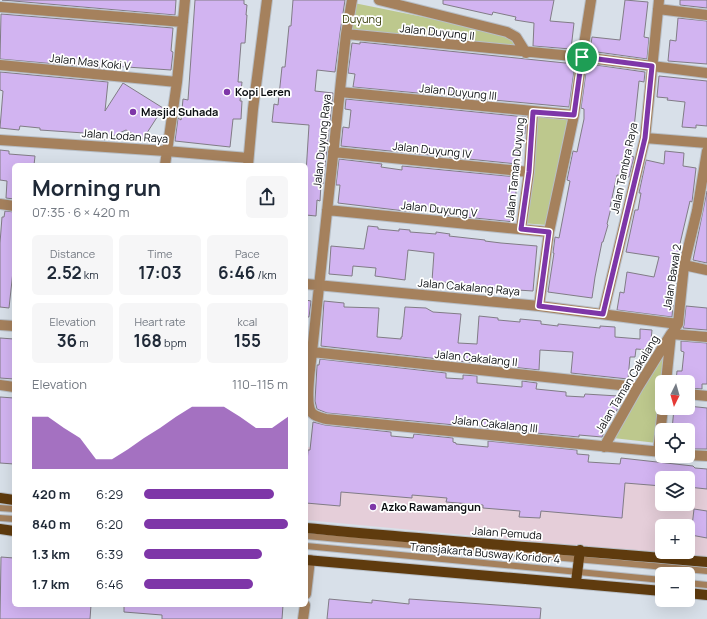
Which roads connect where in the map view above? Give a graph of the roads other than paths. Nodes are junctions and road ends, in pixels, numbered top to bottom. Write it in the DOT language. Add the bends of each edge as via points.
graph roads {
  1 [pos="185,0"];
  2 [pos="267,0"];
  3 [pos="352,0"];
  4 [pos="379,0"];
  5 [pos="591,0"];
  6 [pos="658,4"];
  7 [pos="0,7"];
  8 [pos="707,15"];
  9 [pos="183,22"];
  10 [pos="346,34"];
  11 [pos="526,53"];
  12 [pos="582,57"];
  13 [pos="0,65"];
  14 [pos="652,66"];
  15 [pos="707,73"];
  16 [pos="177,82"];
  17 [pos="340,92"];
  18 [pos="533,112"];
  19 [pos="574,115"];
  20 [pos="645,138"];
  21 [pos="0,140"];
  22 [pos="707,143"];
  23 [pos="166,151"];
  24 [pos="707,151"];
  25 [pos="333,152"];
  26 [pos="248,161"];
  27 [pos="165,163"];
  28 [pos="529,172"];
  29 [pos="0,204"];
  30 [pos="12,206"];
  31 [pos="327,210"];
  32 [pos="702,212"];
  33 [pos="521,229"];
  34 [pos="549,232"];
  35 [pos="684,266"];
  36 [pos="707,270"];
  37 [pos="308,284"];
  38 [pos="319,285"];
  39 [pos="539,306"];
  40 [pos="603,314"];
  41 [pos="678,324"];
  42 [pos="0,325"];
  43 [pos="12,326"];
  44 [pos="671,334"];
  45 [pos="707,337"];
  46 [pos="312,352"];
  47 [pos="667,375"];
  48 [pos="0,385"];
  49 [pos="12,387"];
  50 [pos="638,387"];
  51 [pos="695,395"];
  52 [pos="707,396"];
  53 [pos="326,419"];
  54 [pos="604,447"];
  55 [pos="655,452"];
  56 [pos="695,455"];
  57 [pos="707,456"];
  58 [pos="0,498"];
  59 [pos="12,500"];
  60 [pos="0,508"];
  61 [pos="12,509"];
  62 [pos="0,518"];
  63 [pos="12,519"];
  64 [pos="308,528"];
  65 [pos="0,529"];
  66 [pos="12,531"];
  67 [pos="308,536"];
  68 [pos="308,546"];
  69 [pos="579,555"];
  70 [pos="308,560"];
  71 [pos="707,562"];
  72 [pos="707,571"];
  73 [pos="577,577"];
  74 [pos="655,580"];
  75 [pos="695,584"];
  76 [pos="707,585"];
  77 [pos="655,589"];
  78 [pos="695,594"];
  79 [pos="707,595"];
  80 [pos="305,607"];
  81 [pos="303,619"];
  1 -- 9 [label="street"];
  2 -- 26 [label="street"];
  3 -- 10 [label="street, Jalan Duyung Raya"];
  4 -- 11 [label="street, Jalan Duyung II" via="507,32 516,37"];
  5 -- 12 [label="street"];
  6 -- 8 [label="street"];
  6 -- 14 [label="street, Jalan Tambra Raya"];
  7 -- 9 [label="street"];
  9 -- 16 [label="street"];
  10 -- 11 [label="street, Jalan Duyung II"];
  10 -- 17 [label="street, Jalan Duyung Raya"];
  11 -- 12 [label="street, Jalan Duyung II"];
  12 -- 14 [label="street, Jalan Duyung II"];
  12 -- 19 [label="street"];
  13 -- 16 [label="street, Jalan Mas Koki V"];
  14 -- 15 [label="street, Jalan Duyung II"];
  14 -- 20 [label="street, Jalan Tambra Raya"];
  16 -- 23 [label="street"];
  17 -- 18 [label="street, Jalan Duyung III"];
  17 -- 25 [label="street, Jalan Duyung Raya"];
  18 -- 19 [label="street, Jalan Duyung III"];
  18 -- 28 [label="street, Jalan Taman Duyung"];
  19 -- 34 [label="street"];
  20 -- 22 [label="street"];
  20 -- 40 [label="street, Jalan Tambra Raya"];
  21 -- 23 [label="street, Jalan Lodan Raya"];
  23 -- 26 [label="street, Jalan Lodan Raya"];
  23 -- 27 [label="street"];
  24 -- 32 [label="street, Jalan Bawal 2"];
  25 -- 28 [label="street, Jalan Duyung IV"];
  25 -- 31 [label="street, Jalan Duyung Raya"];
  28 -- 33 [label="street, Jalan Taman Duyung"];
  29 -- 30 [label="street"];
  31 -- 33 [label="street, Jalan Duyung V"];
  31 -- 38 [label="street, Jalan Duyung Raya"];
  32 -- 35 [label="street, Jalan Bawal 2"];
  33 -- 34 [label="street, Jalan Duyung V"];
  34 -- 39 [label="street"];
  35 -- 36 [label="street"];
  35 -- 41 [label="street, Jalan Bawal 2"];
  37 -- 38 [label="street, Jalan Cakalang Raya"];
  38 -- 39 [label="street, Jalan Cakalang Raya"];
  38 -- 46 [label="street, Jalan Duyung Raya"];
  39 -- 40 [label="street, Jalan Cakalang Raya"];
  40 -- 41 [label="street, Jalan Cakalang Raya"];
  41 -- 44 [label="street, Jalan Bawal 2"];
  42 -- 43 [label="street"];
  44 -- 45 [label="street"];
  44 -- 47 [label="street, Jalan Bawal 2"];
  44 -- 50 [label="street, Jalan Taman Cakalang"];
  46 -- 50 [label="street, Jalan Cakalang II"];
  46 -- 53 [label="street, Jalan Duyung Raya" via="309,408 317,417"];
  48 -- 49 [label="street"];
  50 -- 54 [label="street, Jalan Taman Cakalang"];
  51 -- 52 [label="street"];
  53 -- 54 [label="street, Jalan Cakalang III"];
  54 -- 55 [label="street, Jalan Cakalang III"];
  56 -- 57 [label="street"];
  58 -- 59 [label="main road"];
  60 -- 61 [label="lane"];
  62 -- 63 [label="lane"];
  64 -- 69 [label="main road, Jalan Pemuda"];
  65 -- 66 [label="main road"];
  67 -- 69 [label="lane, Transjakarta Busway Koridor 4" via="526,556"];
  68 -- 73 [label="lane, Transjakarta Busway Koridor 4"];
  69 -- 71 [label="main road, Jalan Pemuda"];
  69 -- 72 [label="lane, Transjakarta Busway Koridor 4"];
  69 -- 73 [label="main road"];
  70 -- 73 [label="main road"];
  73 -- 74 [label="lane, Transjakarta Busway Koridor 4"];
  73 -- 77 [label="main road"];
  75 -- 76 [label="lane"];
  78 -- 79 [label="main road"];
  80 -- 81 [label="street"];
}
